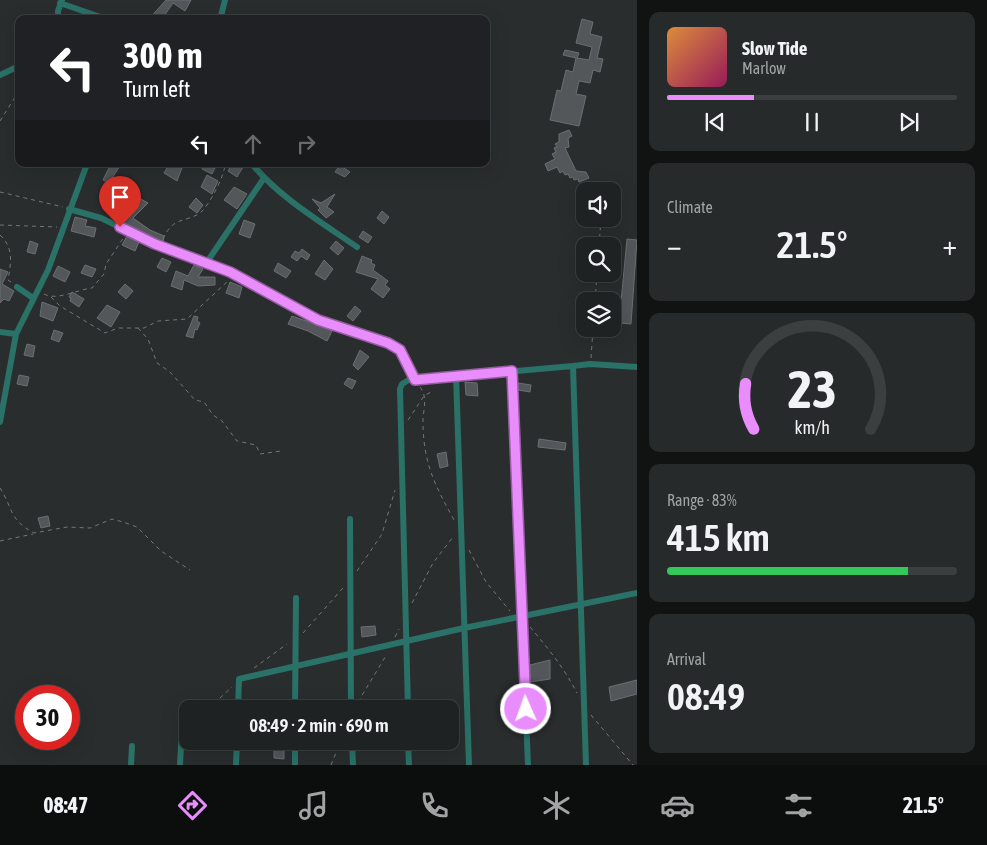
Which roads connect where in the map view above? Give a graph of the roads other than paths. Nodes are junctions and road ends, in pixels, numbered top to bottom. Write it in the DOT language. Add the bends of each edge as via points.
graph roads {
  1 [pos="225,0"];
  2 [pos="61,1"];
  3 [pos="58,15"];
  4 [pos="96,15"];
  5 [pos="221,15"];
  6 [pos="15,68"];
  7 [pos="0,75"];
  8 [pos="86,167"];
  9 [pos="255,167"];
  10 [pos="264,178"];
  11 [pos="69,209"];
  12 [pos="357,247"];
  13 [pos="207,262"];
  14 [pos="17,287"];
  15 [pos="33,298"];
  16 [pos="0,332"];
  17 [pos="16,334"];
  18 [pos="573,366"];
  19 [pos="637,367"];
  20 [pos="512,371"];
  21 [pos="456,375"];
  22 [pos="412,378"];
  23 [pos="0,422"];
  24 [pos="350,518"];
  25 [pos="637,593"];
  26 [pos="296,598"];
  27 [pos="582,604"];
  28 [pos="522,616"];
  29 [pos="464,628"];
  30 [pos="408,641"];
  31 [pos="350,654"];
  32 [pos="296,666"];
  33 [pos="238,700"];
  34 [pos="296,700"];
  35 [pos="352,700"];
  36 [pos="408,700"];
  37 [pos="132,746"];
  38 [pos="181,750"];
  39 [pos="237,750"];
  40 [pos="295,750"];
  41 [pos="352,750"];
  42 [pos="408,750"];
  43 [pos="131,765"];
  44 [pos="180,765"];
  45 [pos="236,765"];
  46 [pos="294,765"];
  47 [pos="353,765"];
  48 [pos="409,765"];
  49 [pos="469,765"];
  50 [pos="528,765"];
  51 [pos="586,765"];
  1 -- 5 [label="street"];
  2 -- 3 [label="street"];
  2 -- 4 [label="street"];
  6 -- 7 [label="street"];
  8 -- 11 [label="street"];
  9 -- 10 [label="street"];
  10 -- 12 [label="street"];
  10 -- 13 [label="street"];
  11 -- 13 [label="street" via="102,218 160,246"];
  11 -- 15 [label="street" via="48,270"];
  13 -- 22 [label="street" via="318,320 400,350 408,362"];
  14 -- 15 [label="street"];
  15 -- 17 [label="street"];
  16 -- 17 [label="street"];
  17 -- 23 [label="street"];
  18 -- 19 [label="street"];
  18 -- 20 [label="street"];
  18 -- 27 [label="street"];
  20 -- 21 [label="street"];
  20 -- 28 [label="street"];
  21 -- 22 [label="street"];
  21 -- 29 [label="street"];
  22 -- 30 [label="street" via="400,389"];
  24 -- 31 [label="street"];
  25 -- 27 [label="street"];
  26 -- 32 [label="street"];
  27 -- 28 [label="street"];
  27 -- 51 [label="street"];
  28 -- 29 [label="street"];
  28 -- 50 [label="street"];
  29 -- 30 [label="street"];
  29 -- 49 [label="street"];
  30 -- 31 [label="street"];
  30 -- 36 [label="street"];
  31 -- 32 [label="street"];
  31 -- 35 [label="street"];
  32 -- 33 [label="street" via="239,679"];
  32 -- 34 [label="street"];
  37 -- 43 [label="street"];
  38 -- 44 [label="street"];
  39 -- 45 [label="street"];
  40 -- 46 [label="street"];
  41 -- 47 [label="street"];
  42 -- 48 [label="street"];
}
